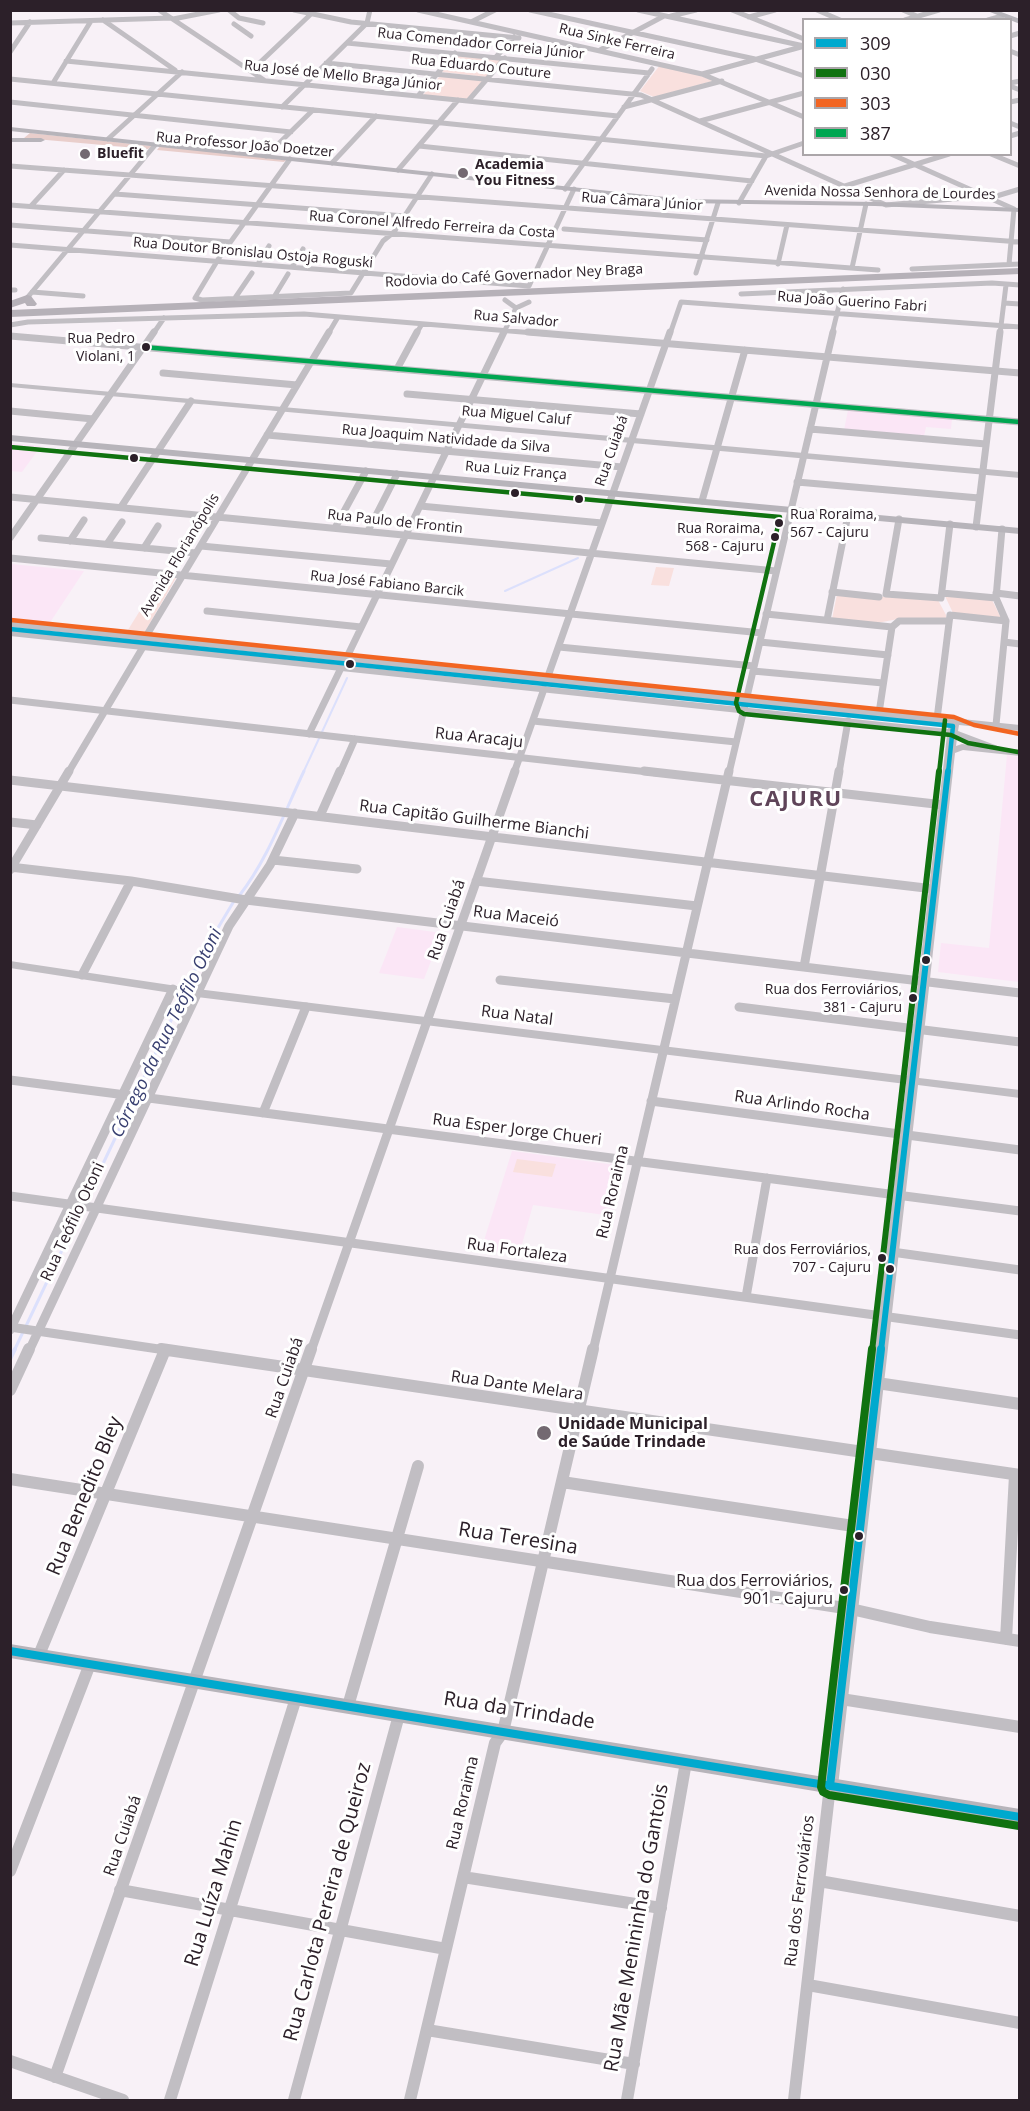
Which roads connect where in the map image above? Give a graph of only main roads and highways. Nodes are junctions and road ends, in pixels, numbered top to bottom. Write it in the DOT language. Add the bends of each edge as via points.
graph roads {
  1 [pos="988,10"];
  2 [pos="1001,13"];
  3 [pos="1020,19"];
  4 [pos="10,129"];
  5 [pos="27,130"];
  6 [pos="14,140"];
  7 [pos="10,148"];
  8 [pos="154,148"];
  9 [pos="289,161"];
  10 [pos="398,170"];
  11 [pos="740,204"];
  12 [pos="1017,210"];
  13 [pos="1020,273"];
  14 [pos="932,275"];
  15 [pos="898,276"];
  16 [pos="714,283"];
  17 [pos="529,286"];
  18 [pos="656,290"];
  19 [pos="454,299"];
  20 [pos="74,311"];
  21 [pos="11,313"];
  22 [pos="10,438"];
  23 [pos="1020,531"];
  24 [pos="10,1651"];
  25 [pos="1020,1817"];
  1 -- 2 [label="main road"];
  2 -- 3 [label="main road"];
  4 -- 5 [label="main road, Rua Professor João Doetzer"];
  5 -- 6 [label="main road"];
  5 -- 8 [label="main road, Rua Professor João Doetzer"];
  6 -- 7 [label="main road"];
  6 -- 8 [label="main road, Rua Professor João Doetzer"];
  8 -- 9 [label="main road, Rua Professor João Doetzer"];
  8 -- 9 [label="main road, Rua Professor João Doetzer"];
  9 -- 10 [label="main road, Rua Professor João Doetzer"];
  9 -- 10 [label="main road, Rua Professor João Doetzer"];
  10 -- 11 [label="main road, Rua Professor João Doetzer"];
  11 -- 12 [label="main road, Avenida Nossa Senhora de Lourdes"];
  13 -- 14 [label="highway, Rodovia do Café Governador Ney Braga"];
  13 -- 18 [label="highway, Rodovia do Café Governador Ney Braga"];
  14 -- 15 [label="highway, Rodovia do Café Governador Ney Braga"];
  14 -- 15 [label="highway" via="912,269"];
  15 -- 16 [label="highway, Rodovia do Café Governador Ney Braga"];
  16 -- 17 [label="highway"];
  16 -- 20 [label="highway, Rodovia do Café Governador Ney Braga"];
  18 -- 19 [label="highway, Rodovia do Café Governador Ney Braga"];
  18 -- 19 [label="highway" via="529,302"];
  19 -- 21 [label="highway, Rodovia do Café Governador Ney Braga" via="40,316"];
  20 -- 21 [label="highway, Rodovia do Café Governador Ney Braga"];
  20 -- 21 [label="highway" via="43,308 30,298"];
  22 -- 23 [label="main road, Rua Luiz França"];
  24 -- 25 [label="main road, Rua da Trindade"];
}
